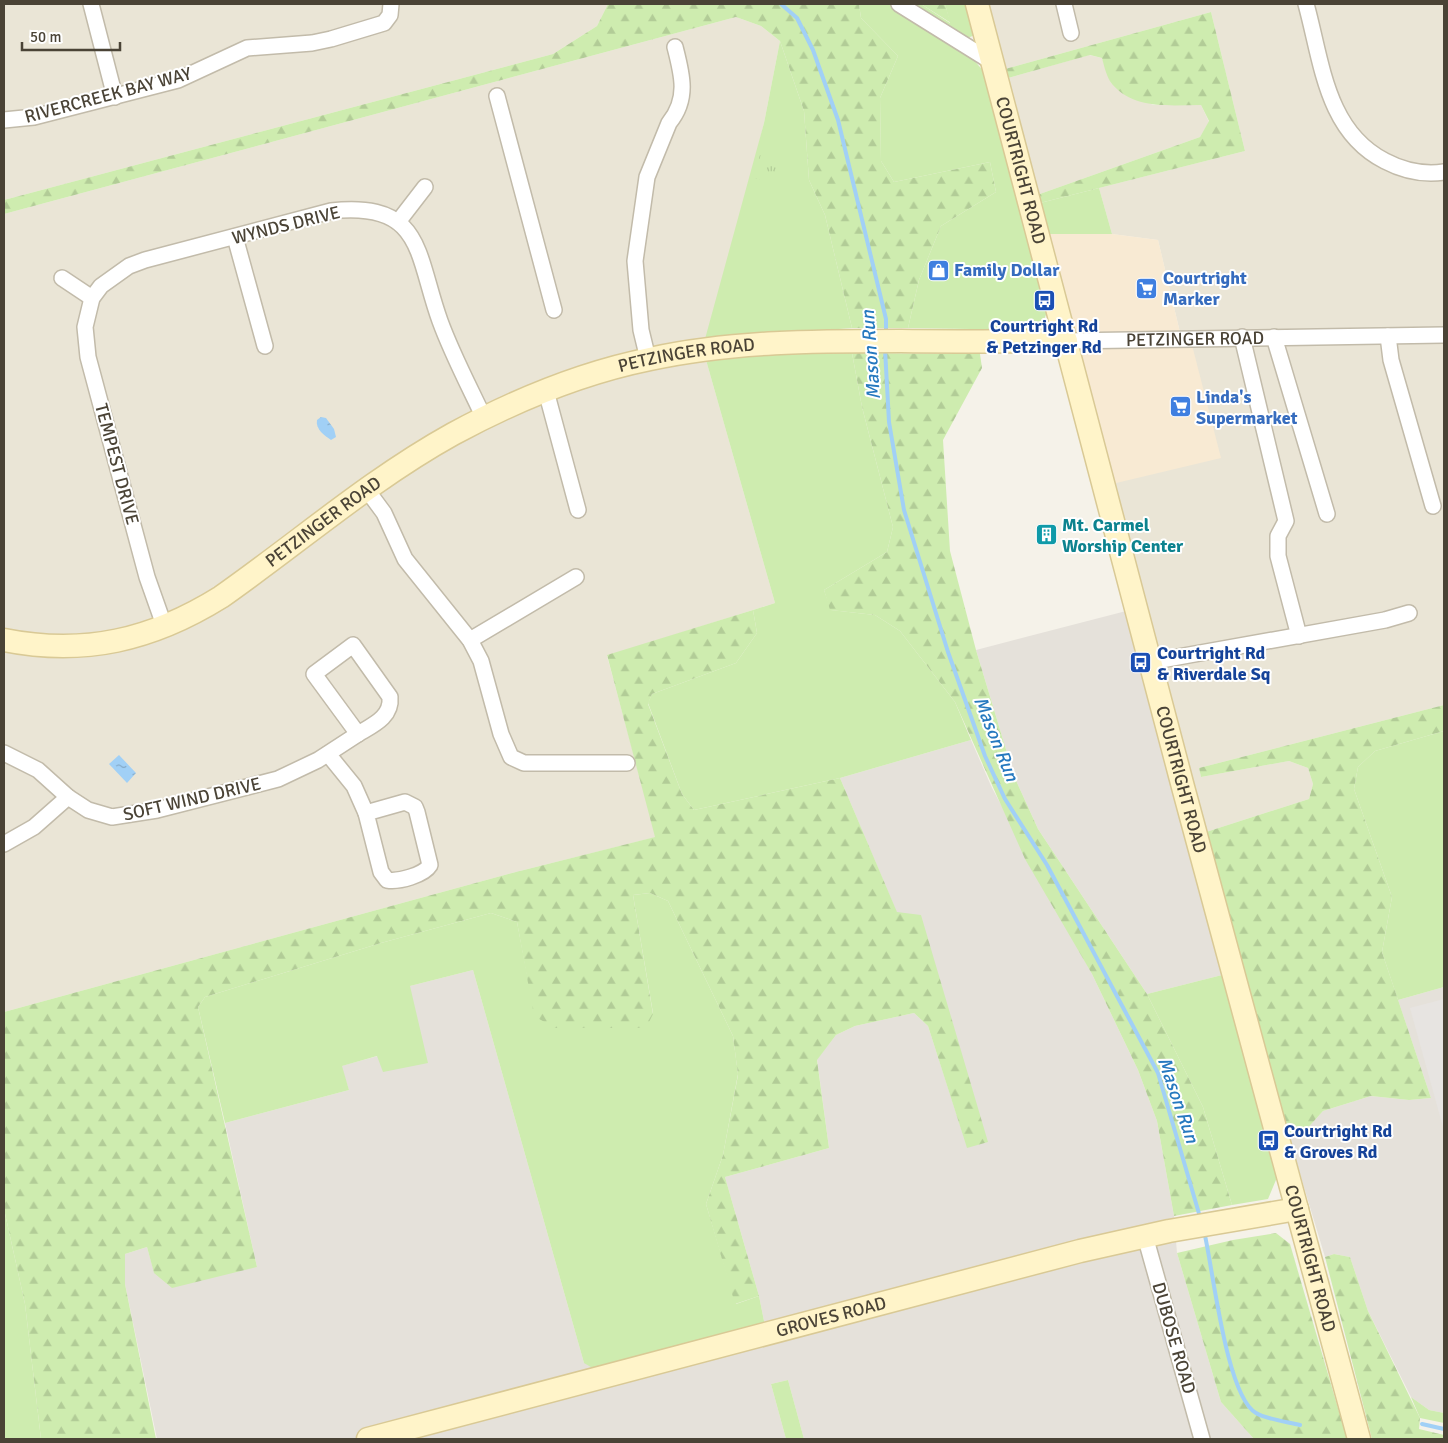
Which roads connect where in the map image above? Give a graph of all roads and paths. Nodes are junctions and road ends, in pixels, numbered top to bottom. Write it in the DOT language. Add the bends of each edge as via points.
graph roads {
  1 [pos="91,4"];
  2 [pos="391,4"];
  3 [pos="899,4"];
  4 [pos="977,4"];
  5 [pos="1064,4"];
  6 [pos="1306,4"];
  7 [pos="1071,33"];
  8 [pos="675,47"];
  9 [pos="992,62"];
  10 [pos="115,96"];
  11 [pos="497,96"];
  12 [pos="4,120"];
  13 [pos="1444,172"];
  14 [pos="425,188"];
  15 [pos="398,222"];
  16 [pos="235,238"];
  17 [pos="62,278"];
  18 [pos="92,298"];
  19 [pos="554,310"];
  20 [pos="1444,335"];
  21 [pos="1388,336"];
  22 [pos="1242,337"];
  23 [pos="1274,337"];
  24 [pos="1066,341"];
  25 [pos="264,346"];
  26 [pos="648,359"];
  27 [pos="546,391"];
  28 [pos="484,418"];
  29 [pos="368,490"];
  30 [pos="1433,506"];
  31 [pos="578,510"];
  32 [pos="1327,514"];
  33 [pos="576,577"];
  34 [pos="1409,613"];
  35 [pos="165,628"];
  36 [pos="1299,636"];
  37 [pos="4,640"];
  38 [pos="470,640"];
  39 [pos="1150,662"];
  40 [pos="358,734"];
  41 [pos="4,753"];
  42 [pos="328,754"];
  43 [pos="626,763"];
  44 [pos="68,797"];
  45 [pos="366,813"];
  46 [pos="4,844"];
  47 [pos="1297,1209"];
  48 [pos="1145,1236"];
  49 [pos="368,1439"];
  50 [pos="1202,1439"];
  51 [pos="1359,1439"];
  1 -- 10 [label="street"];
  2 -- 10 [label="street, RIVERCREEK BAY WAY" via="390,15 384,23 312,43 247,48 178,80"];
  3 -- 9 [label="street"];
  4 -- 9 [label="street, COURTRIGHT ROAD"];
  5 -- 7 [label="street"];
  6 -- 13 [label="street" via="1331,98 1342,123 1359,144 1374,156 1410,172"];
  8 -- 26 [label="street" via="683,96 647,177 635,261"];
  9 -- 24 [label="street, COURTRIGHT ROAD"];
  10 -- 12 [label="street, RIVERCREEK BAY WAY" via="34,117"];
  11 -- 19 [label="street"];
  14 -- 15 [label="street"];
  15 -- 16 [label="street, WYNDS DRIVE" via="373,212 331,211"];
  15 -- 28 [label="street, WYNDS DRIVE" via="421,254 444,331"];
  16 -- 18 [label="street, WYNDS DRIVE" via="129,266 101,286"];
  16 -- 25 [label="street"];
  17 -- 18 [label="street"];
  18 -- 35 [label="street, TEMPEST DRIVE" via="85,327 88,357 147,577"];
  20 -- 21 [label="street, PETZINGER ROAD"];
  21 -- 23 [label="street, PETZINGER ROAD"];
  21 -- 30 [label="street" via="1391,360"];
  22 -- 23 [label="street, PETZINGER ROAD"];
  22 -- 24 [label="street, PETZINGER ROAD"];
  22 -- 36 [label="street" via="1286,520 1278,536 1278,556"];
  23 -- 32 [label="street"];
  24 -- 26 [label="street, PETZINGER ROAD" via="779,343"];
  24 -- 39 [label="street, COURTRIGHT ROAD"];
  26 -- 27 [label="street, PETZINGER ROAD"];
  27 -- 28 [label="street, PETZINGER ROAD"];
  27 -- 31 [label="street"];
  28 -- 29 [label="street, PETZINGER ROAD" via="414,458"];
  29 -- 35 [label="street, PETZINGER ROAD" via="221,597"];
  29 -- 38 [label="street" via="384,512 406,559"];
  33 -- 38 [label="street"];
  34 -- 36 [label="street"];
  35 -- 37 [label="street, PETZINGER ROAD" via="117,642 86,646"];
  36 -- 39 [label="street"];
  38 -- 43 [label="street" via="481,661 501,734 511,757 524,763"];
  39 -- 47 [label="street, COURTRIGHT ROAD"];
  40 -- 40 [label="street, SOFT WIND DRIVE" via="388,713 391,705 390,697 353,645 314,674"];
  40 -- 42 [label="street, SOFT WIND DRIVE"];
  41 -- 44 [label="street, SOFT WIND DRIVE" via="38,770"];
  42 -- 44 [label="street, SOFT WIND DRIVE" via="278,779 157,810 112,817 88,810"];
  42 -- 45 [label="street" via="354,786"];
  44 -- 46 [label="street" via="34,827"];
  45 -- 45 [label="street" via="383,877 392,881 427,870 430,859 415,807 405,802"];
  47 -- 48 [label="street, GROVES ROAD"];
  47 -- 51 [label="street, COURTRIGHT ROAD"];
  48 -- 49 [label="street, GROVES ROAD"];
  48 -- 50 [label="street, DUBOSE ROAD"];
}
